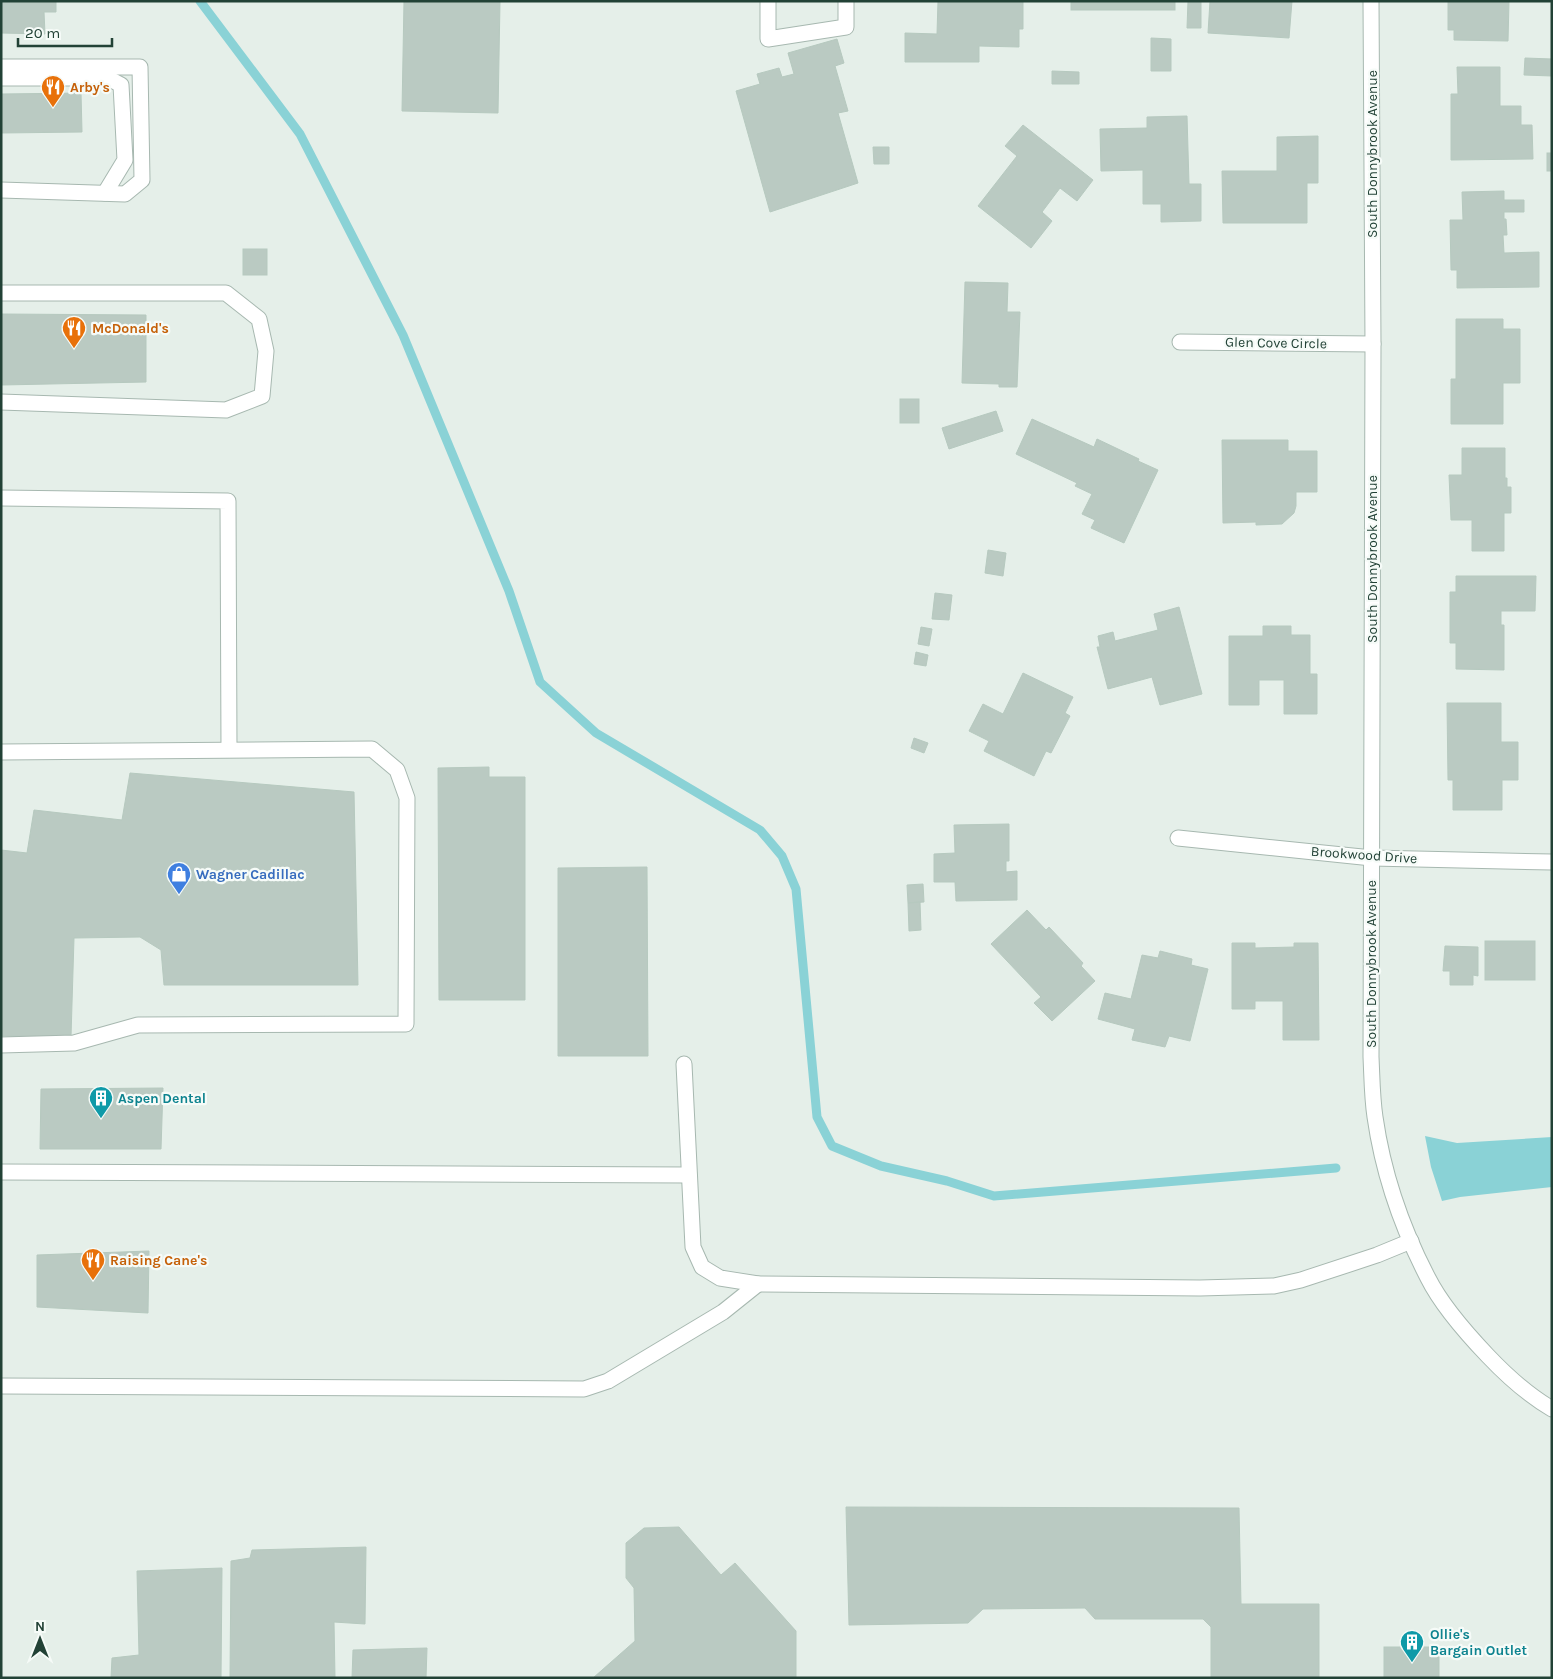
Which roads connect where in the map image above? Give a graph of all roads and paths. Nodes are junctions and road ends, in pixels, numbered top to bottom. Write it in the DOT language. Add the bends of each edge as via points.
graph roads {
  1 [pos="768,1"];
  2 [pos="846,1"];
  3 [pos="1371,1"];
  4 [pos="1,67"];
  5 [pos="1,78"];
  6 [pos="1,190"];
  7 [pos="105,193"];
  8 [pos="1,293"];
  9 [pos="1180,342"];
  10 [pos="1373,344"];
  11 [pos="1,402"];
  12 [pos="1,498"];
  13 [pos="229,749"];
  14 [pos="1,752"];
  15 [pos="1178,838"];
  16 [pos="1372,858"];
  17 [pos="1552,862"];
  18 [pos="1,1045"];
  19 [pos="684,1064"];
  20 [pos="1,1172"];
  21 [pos="689,1175"];
  22 [pos="1411,1242"];
  23 [pos="758,1284"];
  24 [pos="1,1386"];
  25 [pos="1552,1409"];
  1 -- 2 [label="street" via="768,39 846,27"];
  3 -- 10 [label="street, South Donnybrook Avenue"];
  4 -- 7 [label="street" via="140,67 142,180 125,194"];
  5 -- 7 [label="street" via="108,78 122,85 124,160"];
  6 -- 7 [label="street"];
  8 -- 11 [label="street" via="226,293 259,319 266,351 262,396 226,410"];
  9 -- 10 [label="street, Glen Cove Circle"];
  10 -- 16 [label="street, South Donnybrook Avenue"];
  12 -- 13 [label="street" via="228,501"];
  13 -- 14 [label="street"];
  13 -- 18 [label="street" via="372,749 397,770 407,798 406,1024 138,1025 74,1043"];
  15 -- 16 [label="street, Brookwood Drive"];
  16 -- 17 [label="street, Brookwood Drive"];
  16 -- 22 [label="street, South Donnybrook Avenue" via="1371,1057 1375,1117 1391,1189"];
  19 -- 21 [label="street"];
  20 -- 21 [label="street"];
  21 -- 23 [label="street" via="693,1247 702,1267 720,1278"];
  22 -- 23 [label="street" via="1301,1280 1274,1286"];
  22 -- 25 [label="street, South Donnybrook Avenue" via="1428,1280 1474,1342 1517,1384"];
  23 -- 24 [label="street" via="723,1312 690,1332 608,1381 584,1389"];
}
